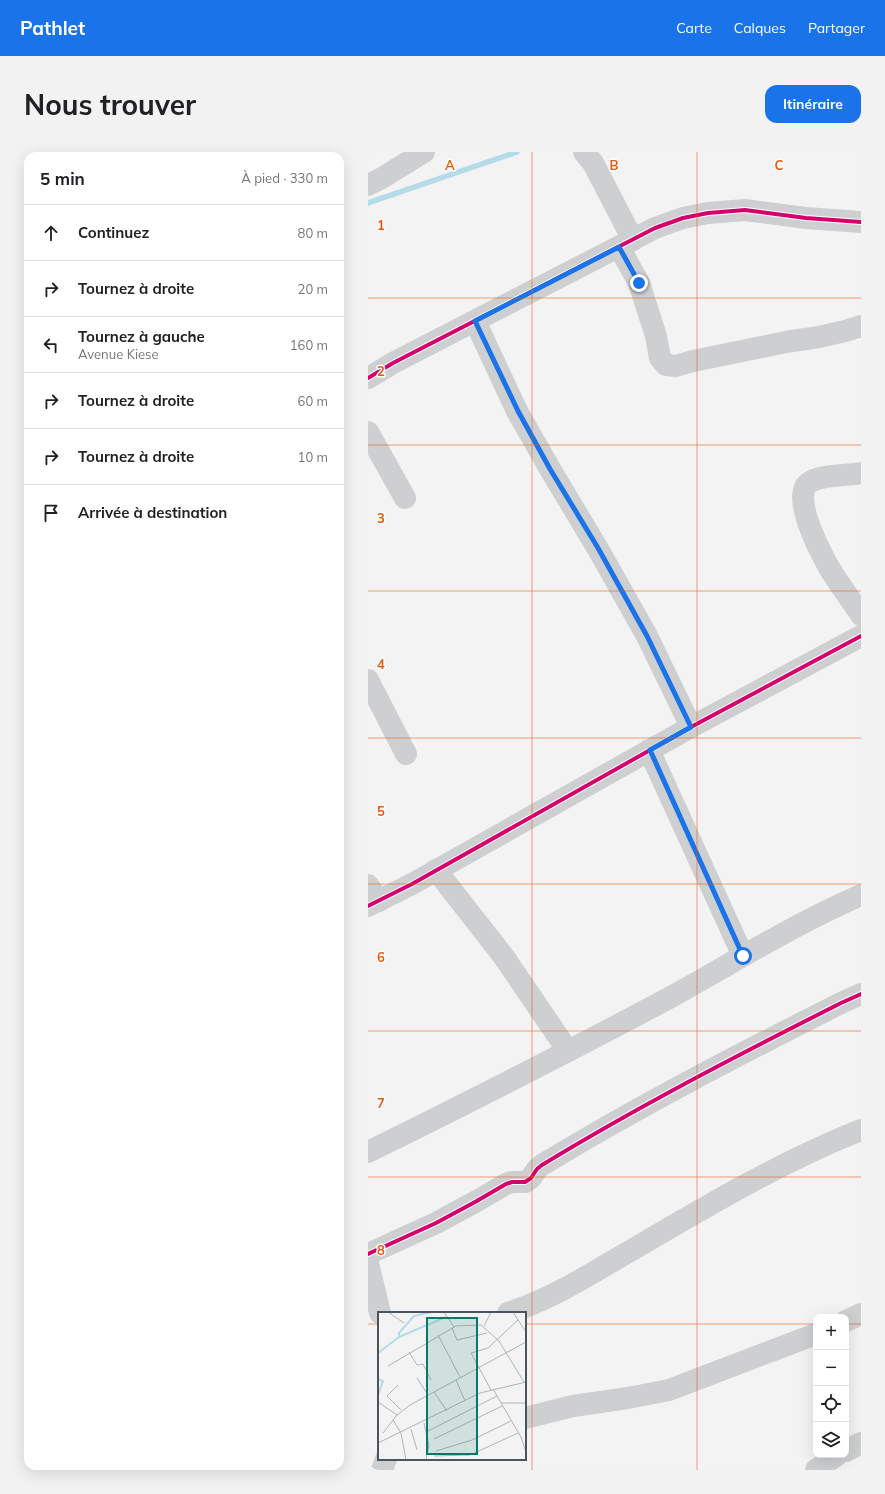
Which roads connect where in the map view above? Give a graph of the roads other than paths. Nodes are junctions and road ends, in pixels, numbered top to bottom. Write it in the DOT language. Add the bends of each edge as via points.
graph roads {
  1 [pos="424,152"];
  2 [pos="584,152"];
  3 [pos="368,185"];
  4 [pos="861,222"];
  5 [pos="626,243"];
  6 [pos="475,321"];
  7 [pos="861,326"];
  8 [pos="368,378"];
  9 [pos="368,432"];
  10 [pos="861,473"];
  11 [pos="405,498"];
  12 [pos="861,615"];
  13 [pos="861,636"];
  14 [pos="368,680"];
  15 [pos="691,727"];
  16 [pos="650,750"];
  17 [pos="406,754"];
  18 [pos="436,870"];
  19 [pos="861,895"];
  20 [pos="372,897"];
  21 [pos="743,956"];
  22 [pos="861,994"];
  23 [pos="568,1051"];
  24 [pos="861,1130"];
  25 [pos="368,1152"];
  26 [pos="368,1254"];
  27 [pos="368,1263"];
  28 [pos="380,1312"];
  29 [pos="511,1312"];
  30 [pos="861,1314"];
  31 [pos="849,1320"];
  32 [pos="813,1335"];
  33 [pos="526,1418"];
  34 [pos="861,1443"];
  35 [pos="849,1449"];
  36 [pos="833,1458"];
  37 [pos="386,1460"];
  38 [pos="382,1470"];
  39 [pos="816,1470"];
  1 -- 3 [label="street"];
  2 -- 5 [label="street" via="593,163"];
  4 -- 5 [label="street" via="745,210 683,218 655,228"];
  5 -- 6 [label="street"];
  5 -- 7 [label="street" via="656,336 660,358 666,365 676,366"];
  6 -- 8 [label="street"];
  6 -- 15 [label="street" via="518,411 647,636"];
  9 -- 11 [label="street"];
  10 -- 12 [label="street" via="808,482 803,491 802,501 808,526 827,564"];
  13 -- 15 [label="street"];
  14 -- 17 [label="street"];
  15 -- 16 [label="street"];
  16 -- 18 [label="street"];
  16 -- 21 [label="street"];
  18 -- 20 [label="street"];
  18 -- 23 [label="street" via="504,957"];
  19 -- 21 [label="street" via="835,906"];
  21 -- 23 [label="street"];
  22 -- 26 [label="street" via="712,1068 601,1129 542,1165 526,1182 506,1184 436,1223"];
  23 -- 25 [label="street"];
  24 -- 29 [label="street" via="834,1140 752,1181 577,1283"];
  27 -- 28 [label="street"];
  30 -- 31 [label="street"];
  32 -- 33 [label="street" via="669,1390 573,1406"];
  34 -- 35 [label="street"];
  36 -- 39 [label="street"];
  37 -- 38 [label="street"];
}
